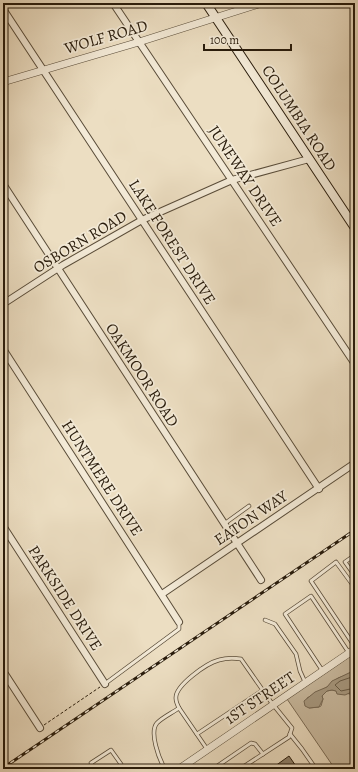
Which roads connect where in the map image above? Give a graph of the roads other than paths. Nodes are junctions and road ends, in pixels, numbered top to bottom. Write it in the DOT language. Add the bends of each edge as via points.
graph roads {
  1 [pos="113,3"];
  2 [pos="206,3"];
  3 [pos="262,3"];
  4 [pos="354,3"];
  5 [pos="355,7"];
  6 [pos="3,10"];
  7 [pos="216,18"];
  8 [pos="139,42"];
  9 [pos="42,70"];
  10 [pos="3,82"];
  11 [pos="309,159"];
  12 [pos="232,180"];
  13 [pos="3,184"];
  14 [pos="142,220"];
  15 [pos="355,228"];
  16 [pos="58,269"];
  17 [pos="3,304"];
  18 [pos="3,348"];
  19 [pos="355,364"];
  20 [pos="355,464"];
  21 [pos="318,489"];
  22 [pos="249,506"];
  23 [pos="224,524"];
  24 [pos="3,526"];
  25 [pos="236,544"];
  26 [pos="355,555"];
  27 [pos="355,576"];
  28 [pos="261,580"];
  29 [pos="355,588"];
  30 [pos="162,594"];
  31 [pos="265,620"];
  32 [pos="179,622"];
  33 [pos="353,650"];
  34 [pos="3,671"];
  35 [pos="323,672"];
  36 [pos="306,683"];
  37 [pos="105,684"];
  38 [pos="263,690"];
  39 [pos="275,705"];
  40 [pos="179,708"];
  41 [pos="40,728"];
  42 [pos="197,734"];
  43 [pos="290,734"];
  44 [pos="208,750"];
  45 [pos="263,754"];
  46 [pos="95,769"];
  47 [pos="114,769"];
  48 [pos="165,769"];
  49 [pos="180,769"];
  50 [pos="213,769"];
  51 [pos="240,769"];
  52 [pos="316,769"];
  1 -- 8 [label="street, JUNEWAY DRIVE"];
  2 -- 7 [label="main road, COLUMBIA ROAD"];
  3 -- 7 [label="street, WOLF ROAD"];
  4 -- 5 [label="street"];
  6 -- 9 [label="street, LAKE FOREST DRIVE"];
  7 -- 8 [label="street, WOLF ROAD"];
  7 -- 11 [label="main road, COLUMBIA ROAD"];
  8 -- 9 [label="street, WOLF ROAD"];
  8 -- 12 [label="street, JUNEWAY DRIVE"];
  9 -- 10 [label="street, WOLF ROAD"];
  9 -- 14 [label="street, LAKE FOREST DRIVE"];
  11 -- 12 [label="street, OSBORN ROAD"];
  11 -- 15 [label="main road, COLUMBIA ROAD"];
  12 -- 14 [label="street, OSBORN ROAD"];
  12 -- 19 [label="street, JUNEWAY DRIVE"];
  13 -- 16 [label="street, OAKMOOR ROAD"];
  14 -- 16 [label="street, OSBORN ROAD"];
  14 -- 21 [label="street, LAKE FOREST DRIVE"];
  16 -- 17 [label="street, OSBORN ROAD"];
  16 -- 23 [label="street, OAKMOOR ROAD"];
  18 -- 30 [label="street, HUNTMERE DRIVE"];
  20 -- 21 [label="street, EATON WAY"];
  21 -- 25 [label="street, EATON WAY"];
  22 -- 23 [label="lane"];
  23 -- 25 [label="street, OAKMOOR ROAD"];
  24 -- 37 [label="street, PARKSIDE DRIVE"];
  25 -- 28 [label="street, OAKMOOR ROAD"];
  25 -- 30 [label="street, EATON WAY"];
  26 -- 27 [label="lane" via="345,562"];
  29 -- 33 [label="lane" via="336,562 312,581"];
  30 -- 32 [label="street, HUNTMERE DRIVE"];
  31 -- 36 [label="lane" via="275,624 296,654"];
  32 -- 37 [label="lane" via="178,629"];
  33 -- 35 [label="street, 1ST STREET"];
  33 -- 35 [label="lane" via="311,596 285,614"];
  34 -- 41 [label="street"];
  35 -- 36 [label="street, 1ST STREET"];
  36 -- 39 [label="street, 1ST STREET"];
  38 -- 39 [label="lane"];
  38 -- 40 [label="lane" via="241,659 219,660 204,666 178,691 175,698"];
  38 -- 42 [label="lane"];
  39 -- 43 [label="lane" via="292,728"];
  39 -- 44 [label="street, 1ST STREET"];
  40 -- 42 [label="lane"];
  40 -- 48 [label="lane" via="158,723 154,729"];
  42 -- 44 [label="lane"];
  43 -- 45 [label="lane"];
  43 -- 52 [label="lane"];
  44 -- 49 [label="street, 1ST STREET"];
  45 -- 50 [label="lane" via="251,743"];
  45 -- 51 [label="lane"];
  46 -- 47 [label="lane" via="92,763 111,750 121,764"];
}
